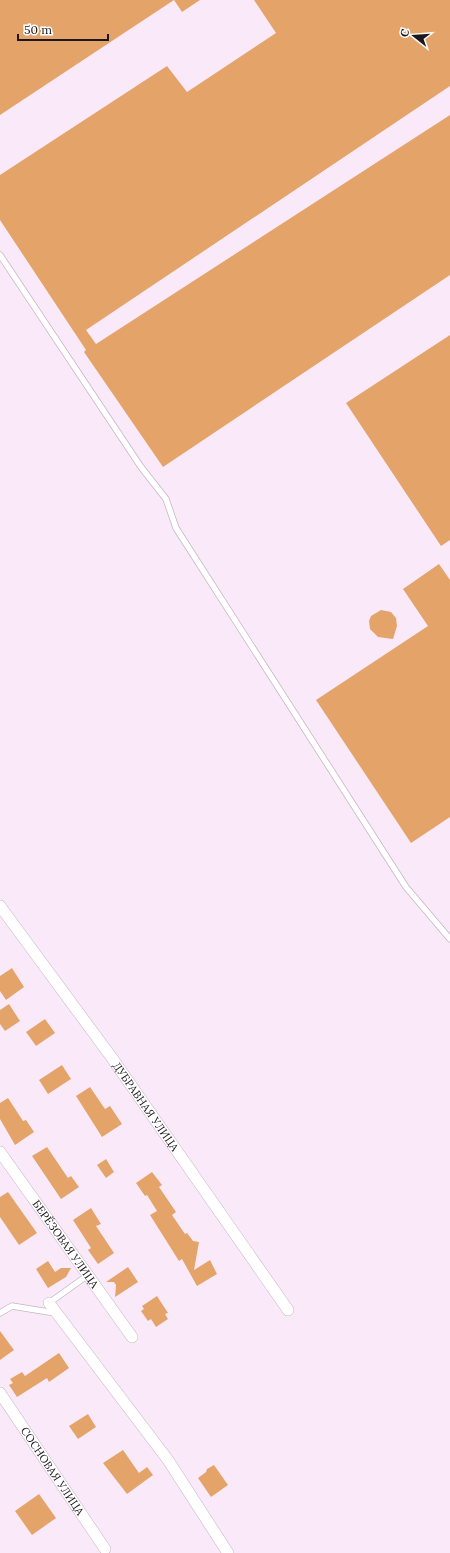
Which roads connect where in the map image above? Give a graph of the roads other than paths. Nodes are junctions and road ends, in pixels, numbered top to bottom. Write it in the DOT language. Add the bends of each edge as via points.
graph roads {
  1 [pos="0,255"];
  2 [pos="0,906"];
  3 [pos="450,939"];
  4 [pos="0,1152"];
  5 [pos="88,1275"];
  6 [pos="49,1303"];
  7 [pos="288,1310"];
  8 [pos="0,1313"];
  9 [pos="56,1313"];
  10 [pos="132,1337"];
  11 [pos="0,1393"];
  12 [pos="105,1549"];
  13 [pos="228,1553"];
  1 -- 3 [label="lane" via="141,467 166,499 176,528 406,887"];
  2 -- 7 [label="street, ДУБРАВНАЯ УЛИЦА" via="112,1058"];
  4 -- 5 [label="street, БЕРЁЗОВАЯ УЛИЦА"];
  5 -- 6 [label="lane"];
  5 -- 10 [label="street, БЕРЁЗОВАЯ УЛИЦА"];
  6 -- 9 [label="street"];
  8 -- 9 [label="lane" via="12,1306"];
  9 -- 13 [label="street" via="168,1460"];
  11 -- 12 [label="street, СОСНОВАЯ УЛИЦА"];
}
